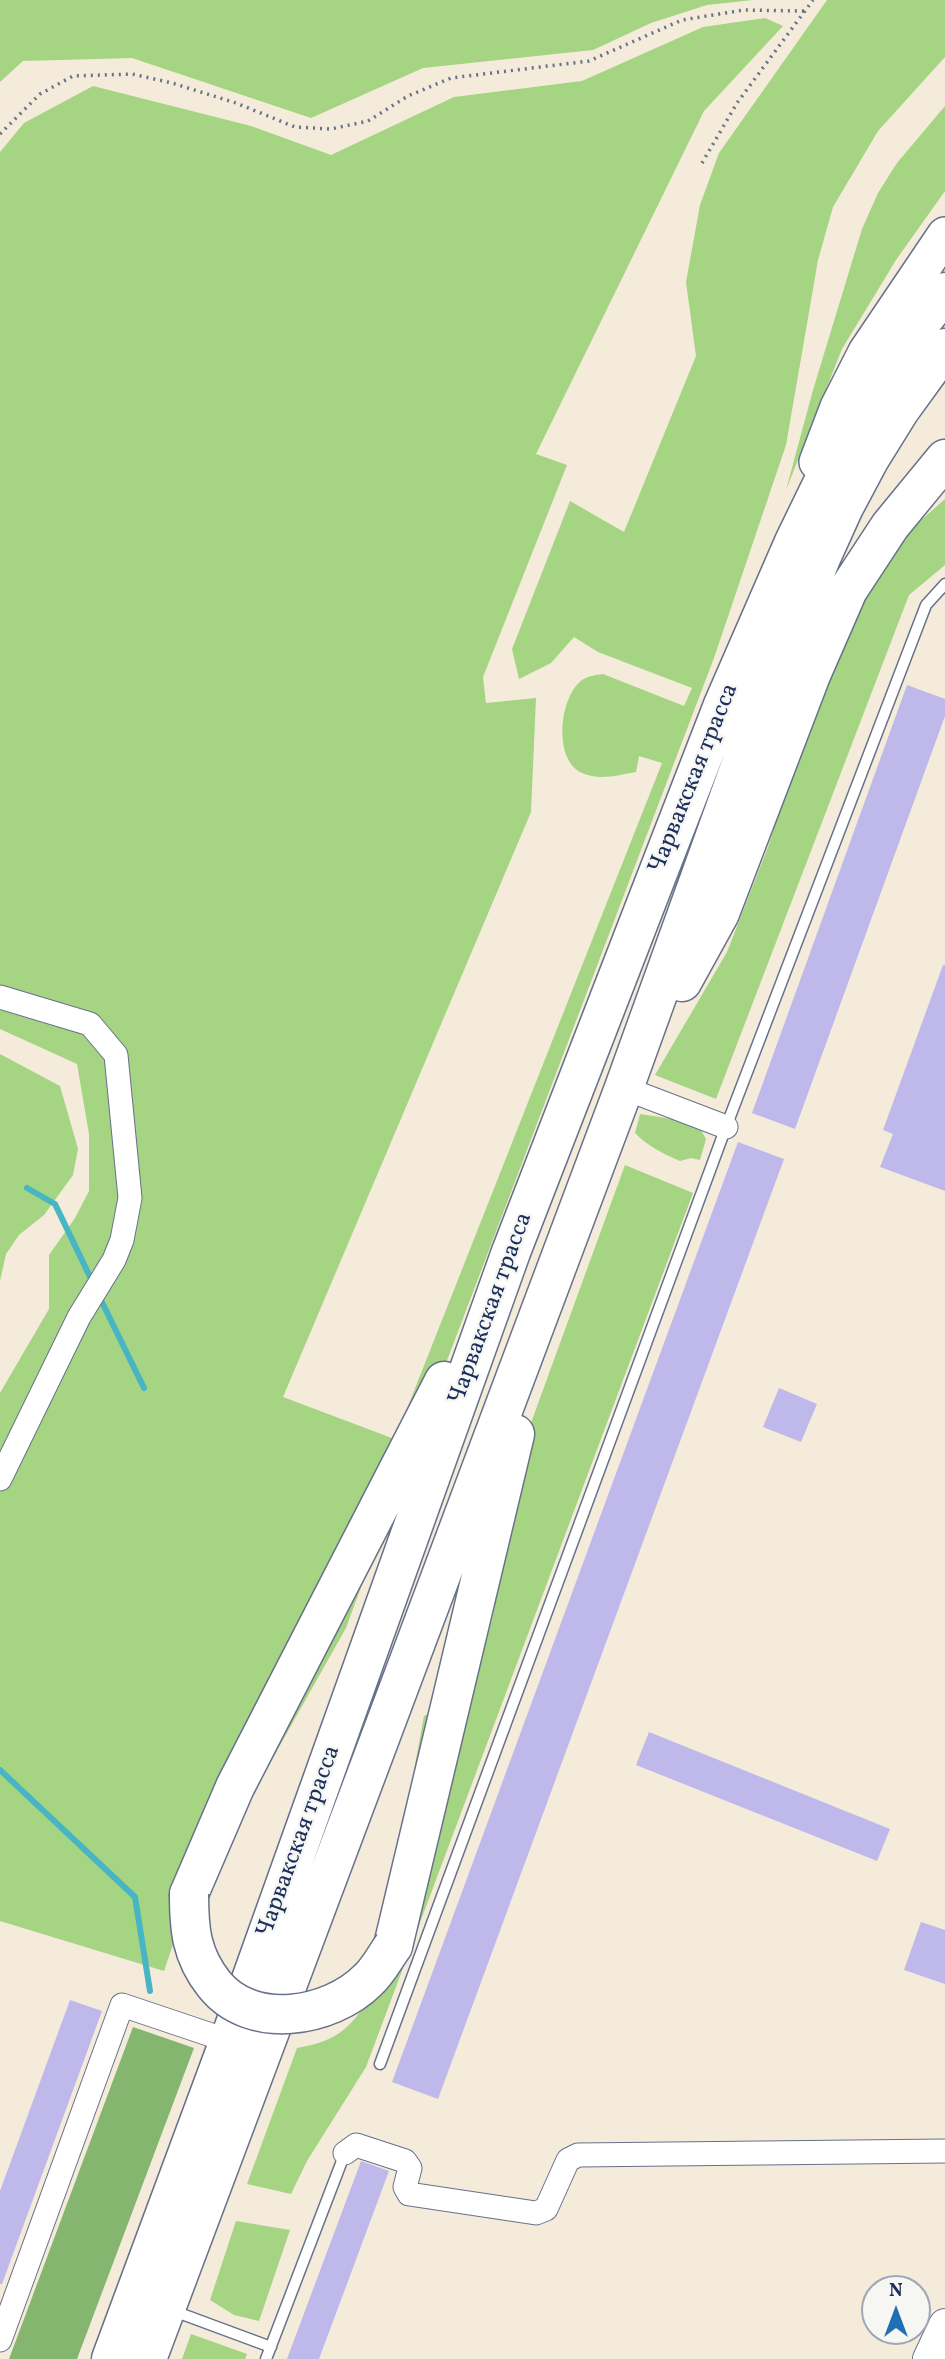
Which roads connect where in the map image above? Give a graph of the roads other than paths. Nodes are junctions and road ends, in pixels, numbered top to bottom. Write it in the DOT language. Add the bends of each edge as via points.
graph roads {
  1 [pos="945,235"];
  2 [pos="945,292"];
  3 [pos="945,348"];
  4 [pos="945,459"];
  5 [pos="945,584"];
  6 [pos="723,705"];
  7 [pos="0,997"];
  8 [pos="624,1088"];
  9 [pos="726,1127"];
  10 [pos="511,1252"];
  11 [pos="555,1268"];
  12 [pos="0,1479"];
  13 [pos="229,2041"];
  14 [pos="380,2064"];
  15 [pos="945,2151"];
  16 [pos="345,2153"];
  17 [pos="166,2307"];
  18 [pos="945,2325"];
  19 [pos="0,2340"];
  20 [pos="271,2347"];
  21 [pos="111,2359"];
  22 [pos="146,2359"];
  23 [pos="266,2359"];
  24 [pos="929,2359"];
  1 -- 6 [label="main road" via="850,379"];
  2 -- 6 [label="highway, Чарвакская трасса" via="888,368 845,437"];
  3 -- 8 [label="highway, Чарвакская трасса" via="869,460 821,558 759,714"];
  4 -- 8 [label="highway" via="890,526 848,590 720,914"];
  5 -- 9 [label="lane" via="926,605"];
  6 -- 10 [label="highway, Чарвакская трасса"];
  7 -- 12 [label="street" via="90,1024 116,1055 130,1198 114,1260 79,1317"];
  8 -- 9 [label="street"];
  8 -- 11 [label="highway, Чарвакская трасса"];
  9 -- 14 [label="lane"];
  10 -- 11 [label="highway, bridge" via="235,1787 188,1894 190,1932 209,1977 236,2002 260,2011 299,2015 344,1999 369,1980 393,1946"];
  10 -- 13 [label="highway, Чарвакская трасса"];
  11 -- 17 [label="highway, Чарвакская трасса"];
  13 -- 19 [label="street" via="122,2005"];
  13 -- 21 [label="highway, Чарвакская трасса"];
  15 -- 16 [label="street" via="578,2155 568,2160 546,2209 536,2213 409,2194 405,2187 410,2168 405,2161 356,2145"];
  16 -- 20 [label="lane"];
  17 -- 20 [label="lane"];
  17 -- 22 [label="highway, Чарвакская трасса"];
  18 -- 24 [label="main road"];
  20 -- 23 [label="lane"];
}
